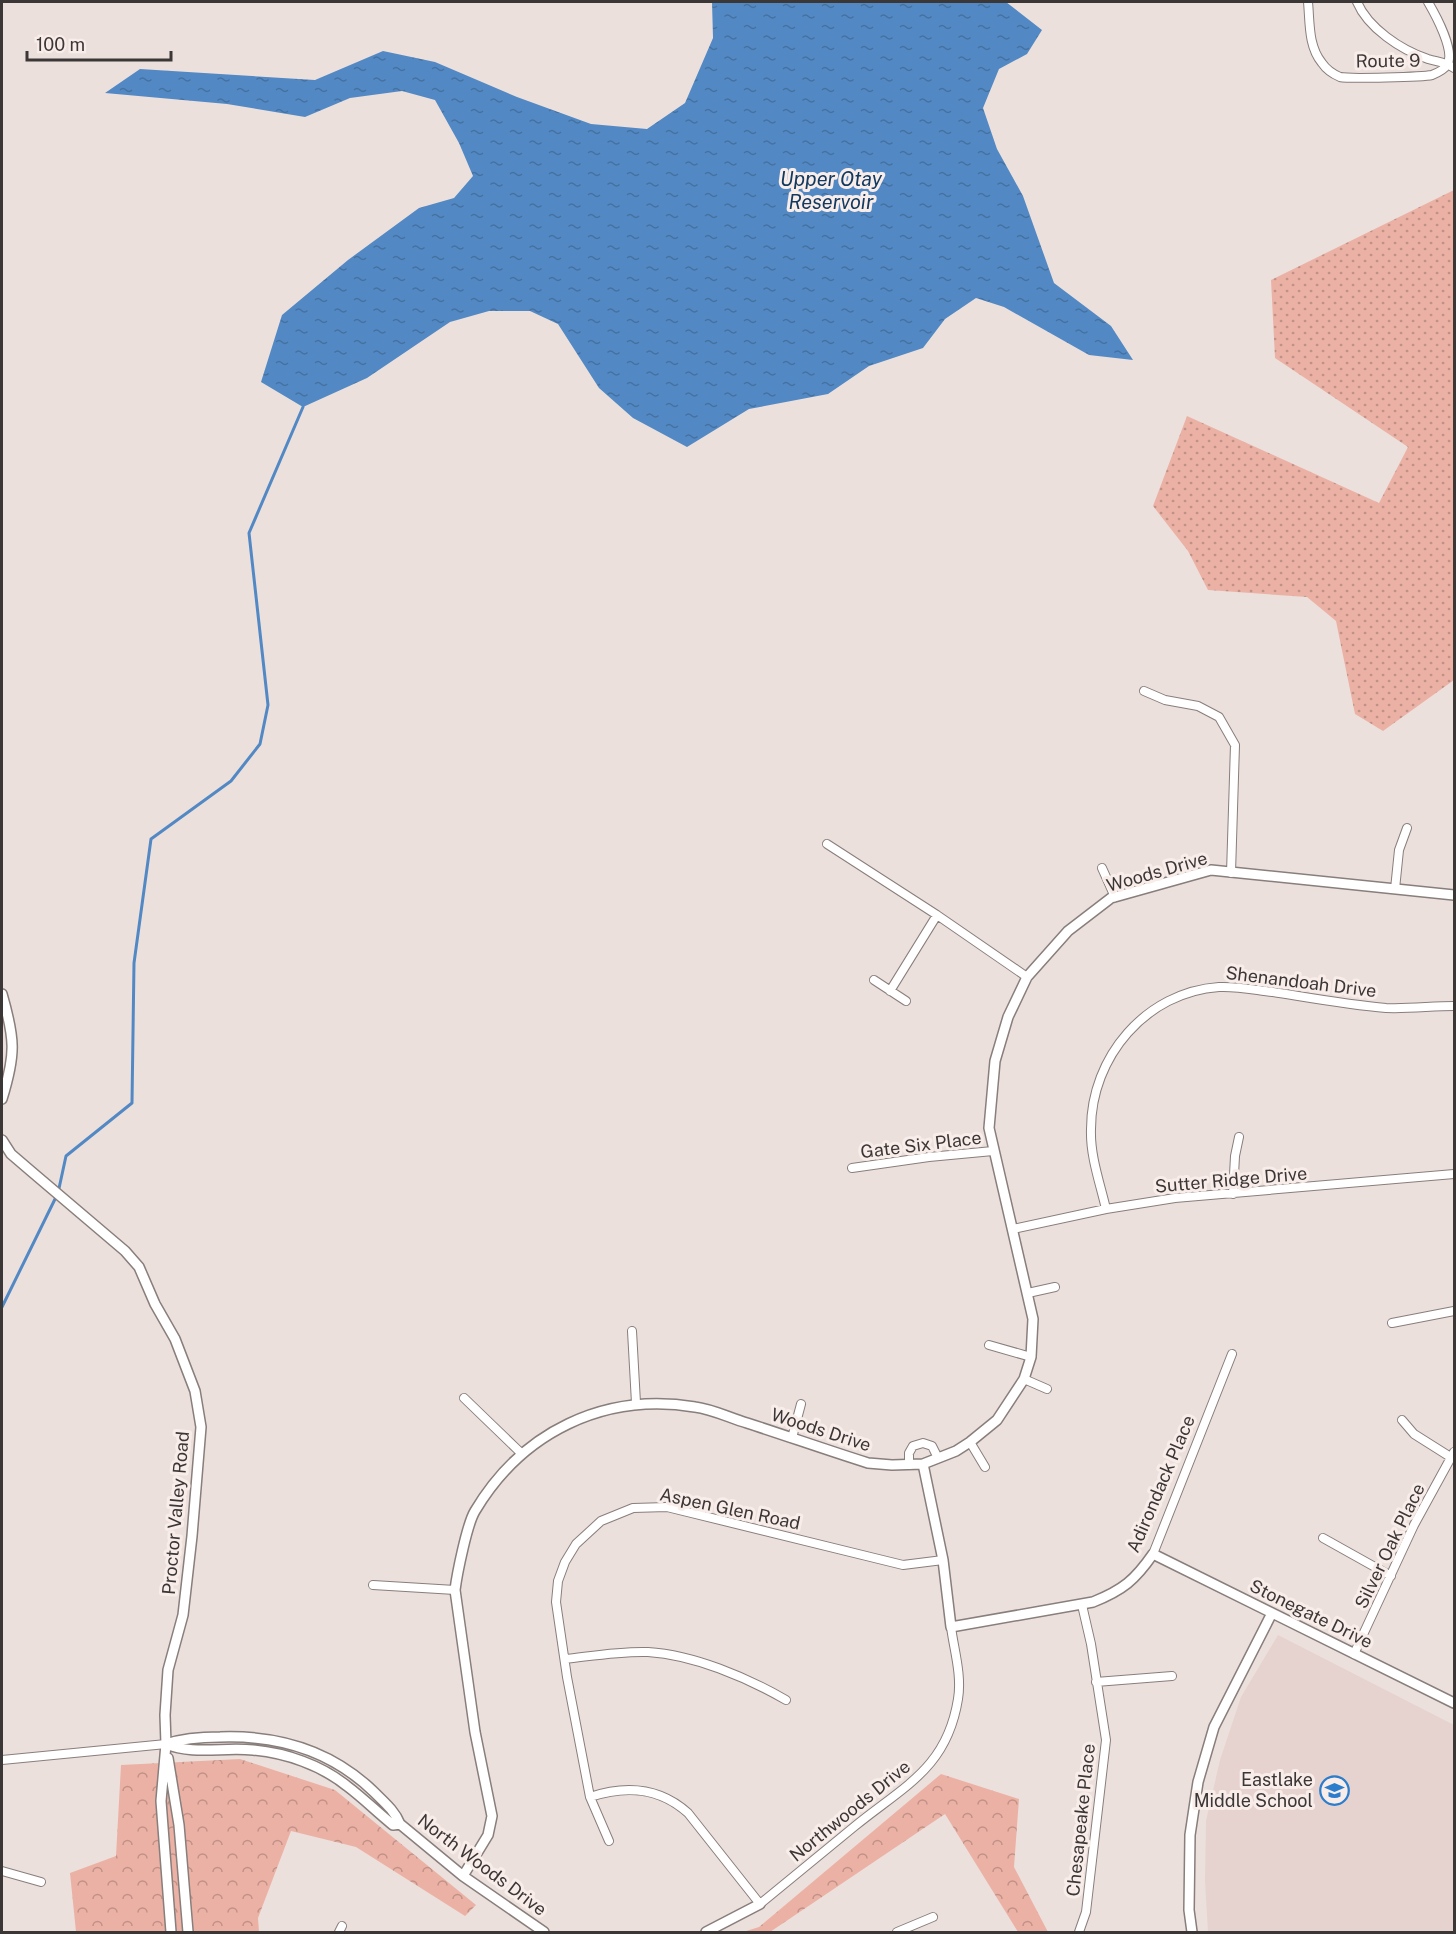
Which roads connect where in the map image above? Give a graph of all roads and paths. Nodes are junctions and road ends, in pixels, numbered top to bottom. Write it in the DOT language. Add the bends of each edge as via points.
graph roads {
  1 [pos="1308,2"];
  2 [pos="1357,2"];
  3 [pos="1430,4"];
  4 [pos="1452,66"];
  5 [pos="1144,691"];
  6 [pos="1407,828"];
  7 [pos="827,844"];
  8 [pos="1102,868"];
  9 [pos="1231,873"];
  10 [pos="1395,889"];
  11 [pos="1455,895"];
  12 [pos="1115,897"];
  13 [pos="938,915"];
  14 [pos="1027,977"];
  15 [pos="874,980"];
  16 [pos="890,991"];
  17 [pos="2,994"];
  18 [pos="906,1001"];
  19 [pos="1455,1006"];
  20 [pos="2,1099"];
  21 [pos="1239,1137"];
  22 [pos="2,1140"];
  23 [pos="993,1151"];
  24 [pos="852,1168"];
  25 [pos="1455,1174"];
  26 [pos="1233,1194"];
  27 [pos="1106,1209"];
  28 [pos="1013,1229"];
  29 [pos="1054,1287"];
  30 [pos="1028,1293"];
  31 [pos="1455,1311"];
  32 [pos="1392,1323"];
  33 [pos="632,1330"];
  34 [pos="989,1345"];
  35 [pos="1232,1354"];
  36 [pos="1031,1357"];
  37 [pos="1024,1379"];
  38 [pos="1047,1389"];
  39 [pos="464,1398"];
  40 [pos="636,1403"];
  41 [pos="801,1404"];
  42 [pos="1402,1420"];
  43 [pos="792,1438"];
  44 [pos="970,1442"];
  45 [pos="521,1453"];
  46 [pos="1453,1455"];
  47 [pos="938,1458"];
  48 [pos="923,1464"];
  49 [pos="909,1465"];
  50 [pos="986,1467"];
  51 [pos="1323,1538"];
  52 [pos="1153,1554"];
  53 [pos="943,1560"];
  54 [pos="1391,1576"];
  55 [pos="373,1586"];
  56 [pos="455,1590"];
  57 [pos="1082,1605"];
  58 [pos="1272,1613"];
  59 [pos="951,1627"];
  60 [pos="1354,1654"];
  61 [pos="565,1659"];
  62 [pos="1172,1676"];
  63 [pos="1096,1682"];
  64 [pos="786,1700"];
  65 [pos="1455,1703"];
  66 [pos="166,1744"];
  67 [pos="2,1760"];
  68 [pos="590,1797"];
  69 [pos="400,1824"];
  70 [pos="609,1841"];
  71 [pos="2,1871"];
  72 [pos="463,1876"];
  73 [pos="41,1881"];
  74 [pos="760,1904"];
  75 [pos="933,1917"];
  76 [pos="171,1932"];
  77 [pos="189,1932"];
  78 [pos="544,1932"];
  79 [pos="705,1932"];
  80 [pos="897,1932"];
  81 [pos="1079,1932"];
  82 [pos="1192,1932"];
  1 -- 4 [label="street, Route 9" via="1313,47 1322,63 1336,75 1427,76"];
  2 -- 4 [label="street, Route 9" via="1367,18 1391,39"];
  3 -- 4 [label="street, Route 9"];
  5 -- 9 [label="street" via="1165,700 1198,706 1219,717 1235,744"];
  6 -- 10 [label="street" via="1399,850"];
  7 -- 13 [label="street"];
  8 -- 12 [label="street"];
  9 -- 10 [label="street, Woods Drive"];
  9 -- 12 [label="street, Woods Drive" via="1211,870"];
  10 -- 11 [label="street, Woods Drive"];
  12 -- 14 [label="street, Woods Drive" via="1068,931"];
  13 -- 14 [label="street"];
  13 -- 16 [label="street"];
  14 -- 23 [label="street, Woods Drive" via="1008,1017 995,1060 989,1128"];
  15 -- 16 [label="street"];
  16 -- 18 [label="street"];
  17 -- 20 [label="street" via="13,1045"];
  19 -- 27 [label="street, Shenandoah Drive" via="1387,1008 1229,987 1202,989 1164,1003 1121,1040 1096,1090 1091,1143"];
  21 -- 26 [label="street"];
  22 -- 66 [label="street, Proctor Valley Road" via="11,1154 135,1262 175,1339 195,1391 200,1448 183,1615 168,1670"];
  23 -- 24 [label="street, Gate Six Place"];
  23 -- 28 [label="street, Woods Drive"];
  25 -- 26 [label="street, Sutter Ridge Drive"];
  26 -- 27 [label="street, Sutter Ridge Drive"];
  27 -- 28 [label="street, Sutter Ridge Drive"];
  28 -- 30 [label="street, Woods Drive"];
  29 -- 30 [label="street"];
  30 -- 36 [label="street, Woods Drive" via="1033,1319"];
  31 -- 32 [label="street"];
  33 -- 40 [label="street"];
  34 -- 36 [label="street"];
  35 -- 52 [label="street, Adirondack Place"];
  36 -- 37 [label="street, Woods Drive"];
  37 -- 38 [label="street"];
  37 -- 44 [label="street, Woods Drive" via="997,1420"];
  39 -- 45 [label="street"];
  40 -- 43 [label="street, Woods Drive" via="695,1407"];
  40 -- 45 [label="street, Woods Drive" via="582,1417 548,1433"];
  41 -- 43 [label="street"];
  42 -- 46 [label="street" via="1414,1434"];
  43 -- 49 [label="street, Woods Drive" via="868,1463"];
  44 -- 47 [label="street, Woods Drive"];
  44 -- 50 [label="street"];
  45 -- 56 [label="street, Woods Drive" via="474,1512"];
  46 -- 54 [label="street, Silver Oak Place"];
  47 -- 48 [label="street, Woods Drive"];
  47 -- 49 [label="street" via="932,1446 923,1443 913,1446"];
  48 -- 49 [label="street, Woods Drive"];
  48 -- 53 [label="street"];
  51 -- 54 [label="street"];
  52 -- 57 [label="street, Adirondack Place" via="1130,1582 1104,1598"];
  52 -- 58 [label="street, Stonegate Drive"];
  53 -- 59 [label="street"];
  53 -- 61 [label="street, Aspen Glen Road" via="903,1565 667,1507 633,1508 592,1527 565,1562 556,1602"];
  54 -- 60 [label="street, Silver Oak Place"];
  55 -- 56 [label="street"];
  56 -- 72 [label="street, Woods Drive" via="475,1732 492,1816 488,1834"];
  57 -- 59 [label="street, Adirondack Place"];
  57 -- 63 [label="street, Chesapeake Place"];
  58 -- 60 [label="street, Stonegate Drive"];
  58 -- 82 [label="street" via="1214,1727 1198,1782 1190,1835"];
  59 -- 74 [label="street, Northwoods Drive" via="960,1684 950,1730 934,1759 916,1779"];
  60 -- 65 [label="street, Stonegate Drive"];
  61 -- 64 [label="street" via="639,1652 675,1656 756,1683"];
  61 -- 68 [label="street, Aspen Glen Road"];
  62 -- 63 [label="street"];
  63 -- 81 [label="street, Chesapeake Place" via="1106,1740 1086,1912"];
  66 -- 67 [label="street, North Woods Drive"];
  66 -- 69 [label="street, North Woods Drive" via="181,1750 254,1750 302,1761 333,1776 393,1825"];
  66 -- 69 [label="street, North Woods Drive" via="192,1737 257,1737 305,1749 325,1756 356,1776 398,1817"];
  66 -- 76 [label="street, Proctor Valley Road" via="161,1801"];
  66 -- 77 [label="street, Proctor Valley Road" via="180,1824"];
  68 -- 70 [label="street, Aspen Glen Road"];
  68 -- 74 [label="street" via="606,1791 639,1789 674,1801 688,1813"];
  69 -- 72 [label="street, North Woods Drive"];
  71 -- 73 [label="street"];
  72 -- 78 [label="street, North Woods Drive"];
  74 -- 79 [label="street"];
  75 -- 80 [label="street"];
}
